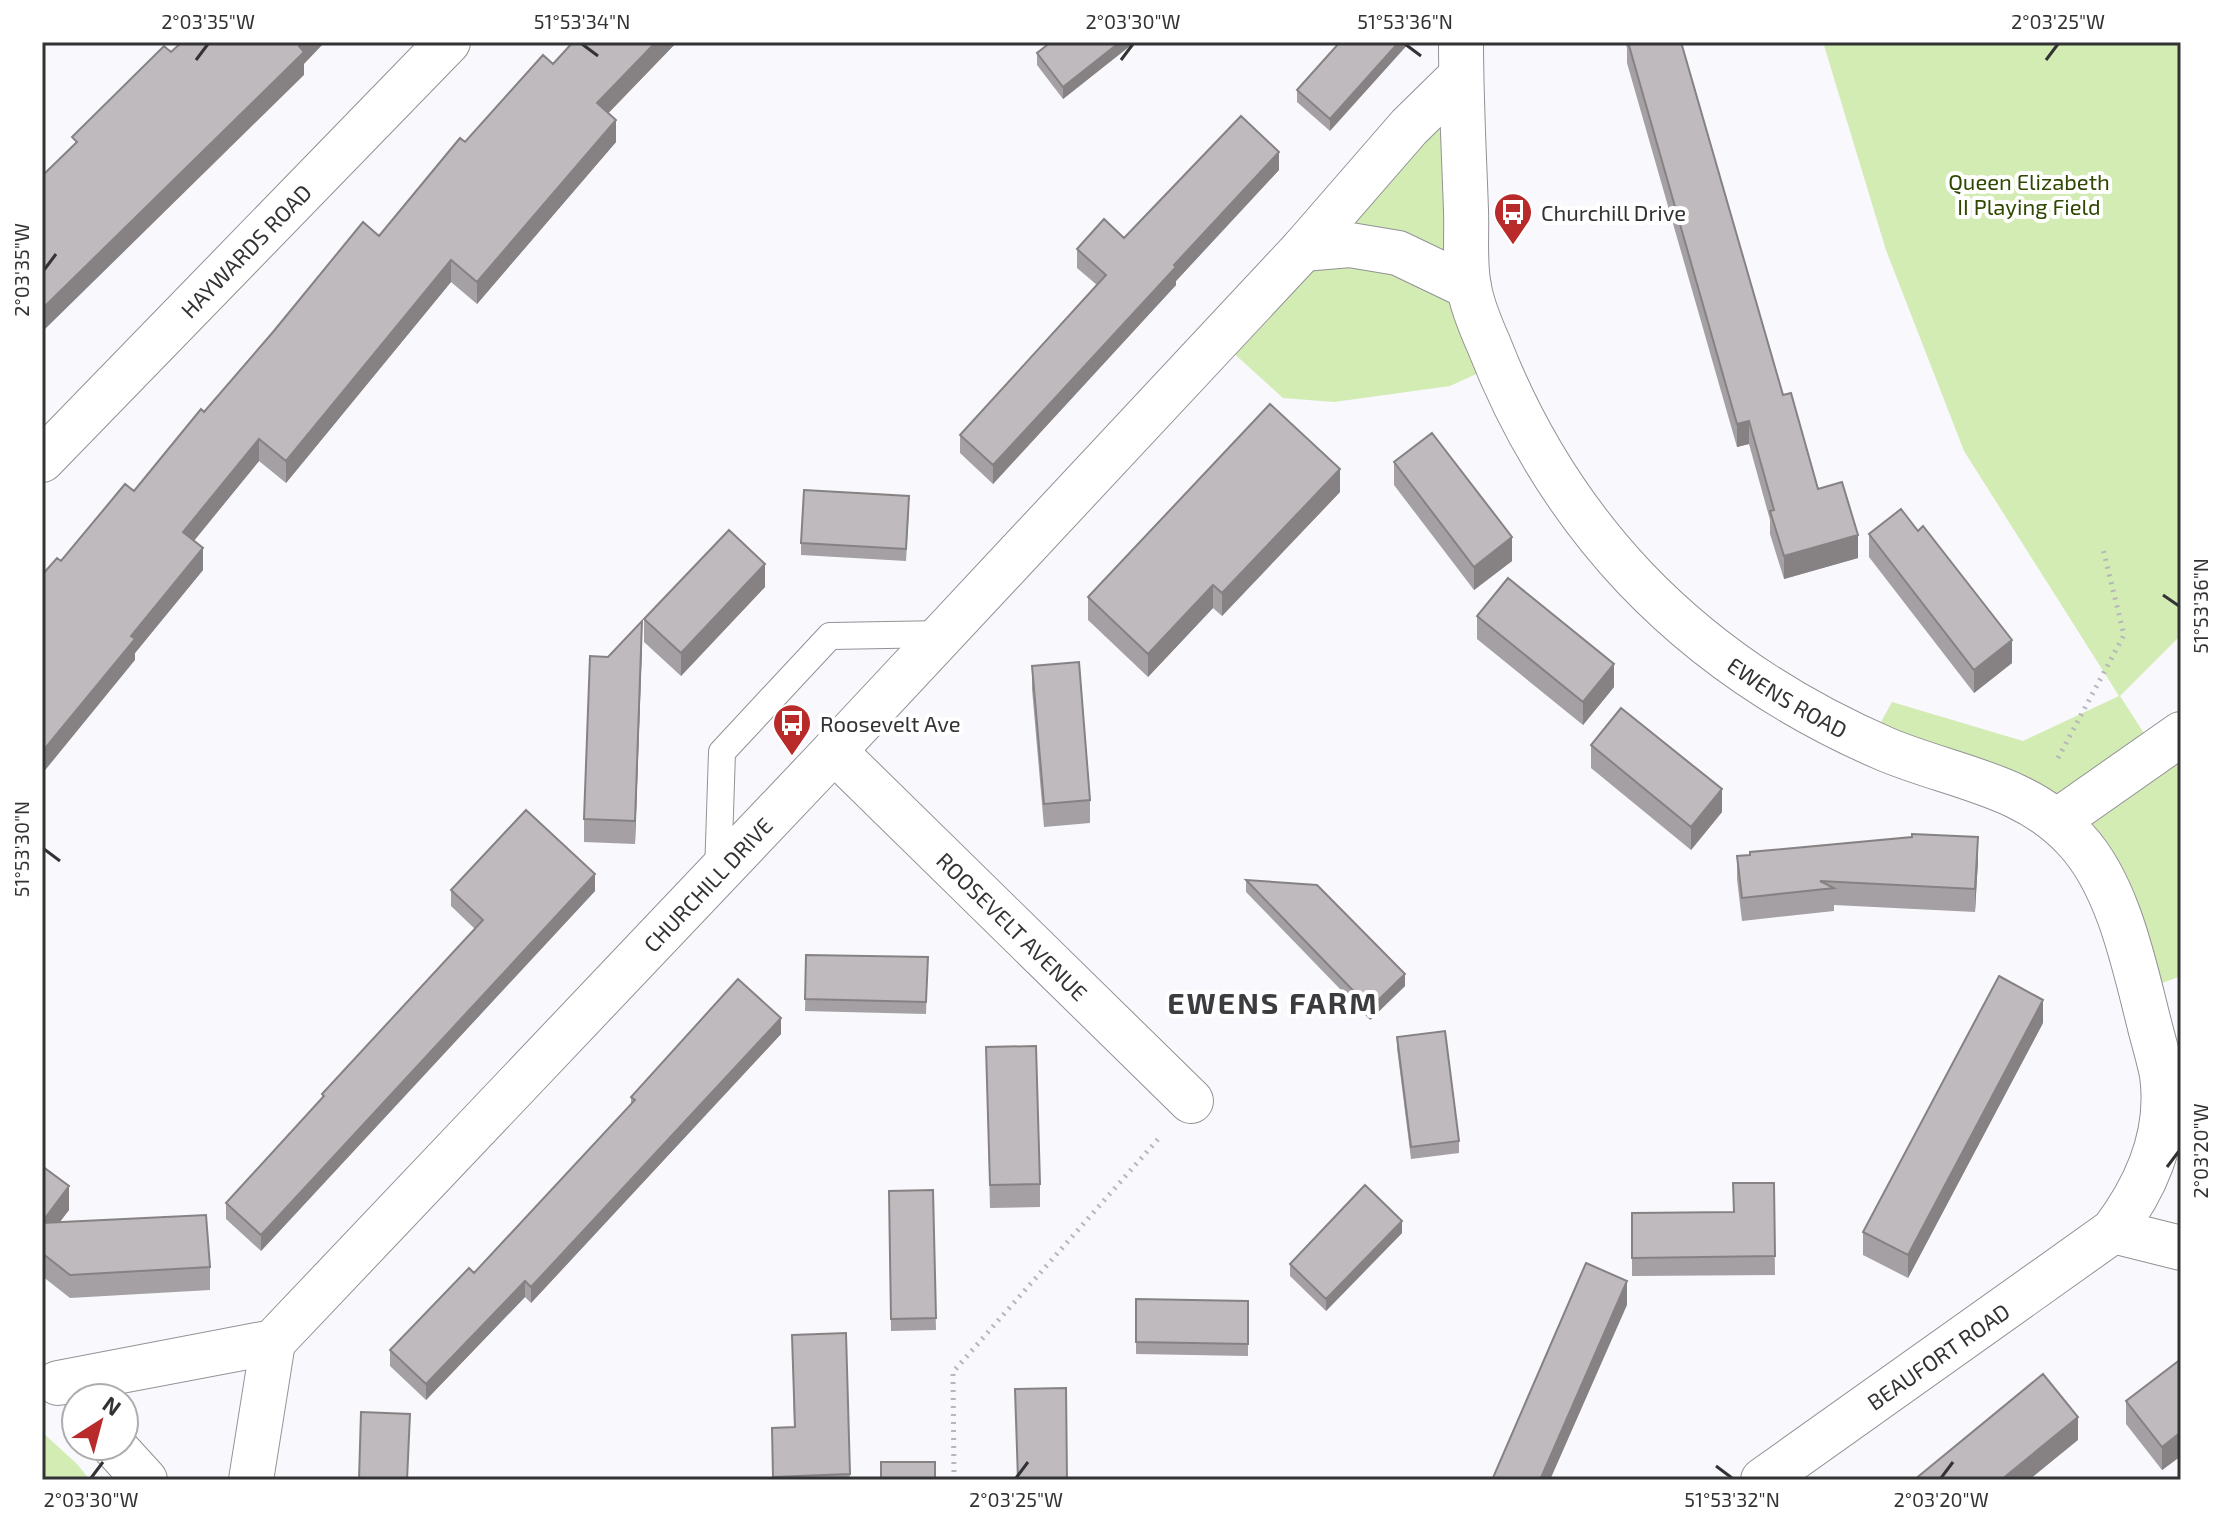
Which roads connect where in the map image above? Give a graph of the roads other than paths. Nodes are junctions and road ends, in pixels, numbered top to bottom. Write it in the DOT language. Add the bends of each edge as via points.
graph roads {
  1 [pos="448,42"];
  2 [pos="1461,59"];
  3 [pos="1303,249"];
  4 [pos="1469,287"];
  5 [pos="42,460"];
  6 [pos="944,634"];
  7 [pos="2181,734"];
  8 [pos="834,751"];
  9 [pos="2045,813"];
  10 [pos="718,874"];
  11 [pos="1191,1101"];
  12 [pos="2113,1231"];
  13 [pos="2181,1248"];
  14 [pos="273,1342"];
  15 [pos="59,1387"];
  16 [pos="129,1462"];
  17 [pos="145,1480"];
  18 [pos="251,1480"];
  19 [pos="1763,1480"];
  1 -- 5 [label="street, HAYWARDS ROAD"];
  2 -- 3 [label="street, CHURCHILL DRIVE"];
  2 -- 4 [label="street, EWENS ROAD"];
  3 -- 4 [label="street" via="1350,245 1398,253"];
  3 -- 6 [label="street, CHURCHILL DRIVE"];
  4 -- 9 [label="street, EWENS ROAD" via="1496,365 1555,476 1592,528 1678,621 1764,686 1831,724 1887,750 2009,791"];
  6 -- 8 [label="street, CHURCHILL DRIVE"];
  6 -- 10 [label="lane" via="830,636 722,752"];
  7 -- 9 [label="street"];
  8 -- 10 [label="street, CHURCHILL DRIVE"];
  8 -- 11 [label="street, ROOSEVELT AVENUE"];
  9 -- 12 [label="street, EWENS ROAD" via="2095,863 2113,901 2162,1074 2154,1157 2144,1184"];
  10 -- 14 [label="street, CHURCHILL DRIVE"];
  12 -- 13 [label="street"];
  12 -- 19 [label="street, BEAUFORT ROAD"];
  14 -- 15 [label="street"];
  14 -- 18 [label="street"];
  16 -- 17 [label="street"];
}
